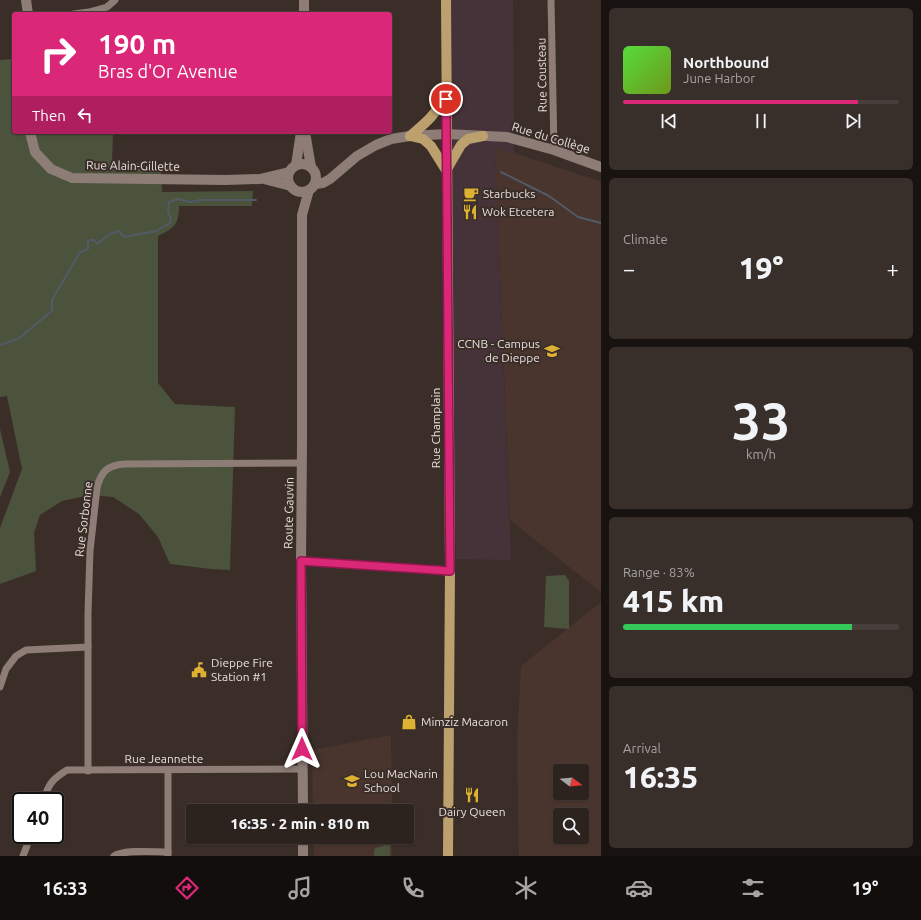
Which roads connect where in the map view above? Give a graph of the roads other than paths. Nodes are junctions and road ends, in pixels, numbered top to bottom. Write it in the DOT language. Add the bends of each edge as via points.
graph roads {
  1 [pos="26,0"];
  2 [pos="115,0"];
  3 [pos="304,0"];
  4 [pos="446,0"];
  5 [pos="551,0"];
  6 [pos="28,12"];
  7 [pos="89,12"];
  8 [pos="304,12"];
  9 [pos="446,87"];
  10 [pos="30,134"];
  11 [pos="301,134"];
  12 [pos="305,134"];
  13 [pos="446,134"];
  14 [pos="410,136"];
  15 [pos="483,136"];
  16 [pos="554,150"];
  17 [pos="601,167"];
  18 [pos="292,169"];
  19 [pos="312,169"];
  20 [pos="446,170"];
  21 [pos="336,173"];
  22 [pos="260,179"];
  23 [pos="312,187"];
  24 [pos="293,188"];
  25 [pos="302,215"];
  26 [pos="302,463"];
  27 [pos="301,561"];
  28 [pos="450,571"];
  29 [pos="88,647"];
  30 [pos="0,687"];
  31 [pos="302,769"];
  32 [pos="168,770"];
  33 [pos="88,771"];
  34 [pos="47,792"];
  35 [pos="303,804"];
  36 [pos="28,844"];
  37 [pos="303,844"];
  38 [pos="168,854"];
  39 [pos="23,856"];
  40 [pos="114,856"];
  41 [pos="303,856"];
  42 [pos="448,856"];
  1 -- 6 [label="street"];
  2 -- 7 [label="street" via="107,8"];
  3 -- 8 [label="street"];
  4 -- 9 [label="main road, Rue Champlain"];
  5 -- 16 [label="street, Rue Cousteau"];
  9 -- 13 [label="main road, Rue Champlain"];
  9 -- 14 [label="main road" via="440,106 430,120"];
  10 -- 22 [label="street, Rue Alain-Gillette" via="35,152 51,168 72,178"];
  11 -- 18 [label="street"];
  12 -- 19 [label="street"];
  13 -- 14 [label="street, Rue du Collège"];
  13 -- 15 [label="street, Rue du Collège"];
  13 -- 20 [label="main road, Rue Champlain"];
  14 -- 20 [label="main road" via="422,139 431,146"];
  14 -- 21 [label="street, Rue du Collège" via="376,145"];
  15 -- 16 [label="street, Rue du Collège" via="507,138"];
  15 -- 20 [label="main road" via="461,145"];
  16 -- 17 [label="street, Rue du Collège"];
  18 -- 19 [label="street" via="303,164"];
  18 -- 22 [label="street, Rue Alain-Gillette"];
  18 -- 24 [label="street" via="288,182"];
  19 -- 21 [label="street"];
  19 -- 23 [label="street" via="316,180"];
  20 -- 28 [label="main road, Rue Champlain"];
  21 -- 23 [label="street, Rue du Collège" via="330,179"];
  22 -- 24 [label="street, Rue Alain-Gillette"];
  23 -- 24 [label="street" via="302,192"];
  23 -- 25 [label="street, Route Gauvin"];
  24 -- 25 [label="street, Route Gauvin"];
  25 -- 26 [label="street, Route Gauvin"];
  26 -- 27 [label="street, Route Gauvin"];
  26 -- 29 [label="street, Rue Sorbonne" via="114,464 105,470 97,488 90,551"];
  27 -- 28 [label="street"];
  27 -- 31 [label="street, Route Gauvin"];
  28 -- 42 [label="main road, Rue Champlain"];
  29 -- 30 [label="street" via="26,650 16,656 6,669"];
  29 -- 33 [label="street, Rue Sorbonne"];
  31 -- 32 [label="street, Rue Jeannette"];
  31 -- 35 [label="street, Route Gauvin"];
  32 -- 33 [label="street, Rue Jeannette"];
  32 -- 38 [label="street"];
  33 -- 34 [label="street, Rue Jeannette" via="67,770 55,777"];
  36 -- 39 [label="street"];
  37 -- 41 [label="street"];
  38 -- 40 [label="street" via="126,852"];
}
